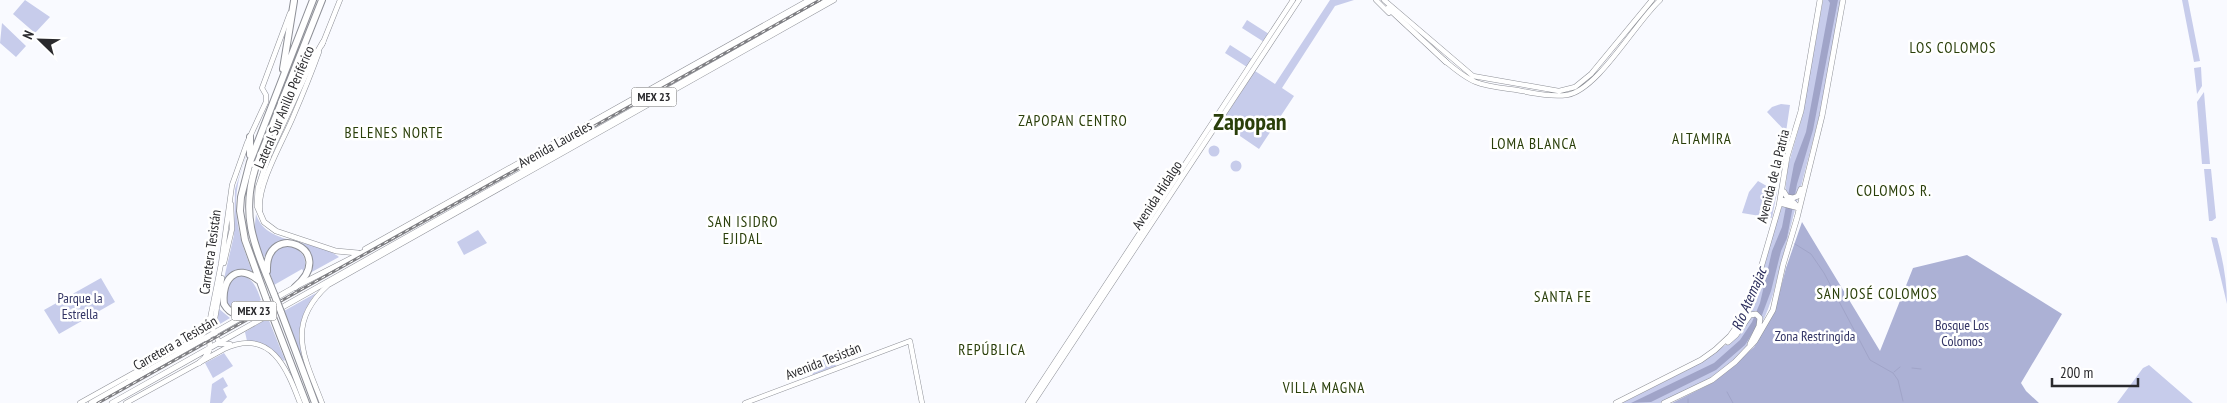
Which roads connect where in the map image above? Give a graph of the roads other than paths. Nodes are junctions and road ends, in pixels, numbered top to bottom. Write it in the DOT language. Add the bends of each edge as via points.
graph roads {
  1 [pos="295,0"];
  2 [pos="313,0"];
  3 [pos="322,0"];
  4 [pos="327,0"];
  5 [pos="340,0"];
  6 [pos="809,0"];
  7 [pos="816,0"];
  8 [pos="828,0"];
  9 [pos="834,0"];
  10 [pos="1293,0"];
  11 [pos="1299,0"];
  12 [pos="1376,0"];
  13 [pos="1384,0"];
  14 [pos="1652,0"];
  15 [pos="1660,0"];
  16 [pos="1820,0"];
  17 [pos="1843,0"];
  18 [pos="1388,8"];
  19 [pos="323,42"];
  20 [pos="1446,62"];
  21 [pos="289,84"];
  22 [pos="274,102"];
  23 [pos="250,136"];
  24 [pos="564,152"];
  25 [pos="554,154"];
  26 [pos="250,162"];
  27 [pos="1785,170"];
  28 [pos="1807,174"];
  29 [pos="479,192"];
  30 [pos="1784,192"];
  31 [pos="230,196"];
  32 [pos="468,196"];
  33 [pos="1782,202"];
  34 [pos="1798,207"];
  35 [pos="336,251"];
  36 [pos="358,253"];
  37 [pos="346,261"];
  38 [pos="347,271"];
  39 [pos="268,278"];
  40 [pos="259,281"];
  41 [pos="328,285"];
  42 [pos="295,288"];
  43 [pos="308,292"];
  44 [pos="282,310"];
  45 [pos="252,312"];
  46 [pos="214,334"];
  47 [pos="208,338"];
  48 [pos="218,343"];
  49 [pos="241,344"];
  50 [pos="185,345"];
  51 [pos="211,347"];
  52 [pos="1719,347"];
  53 [pos="1747,352"];
  54 [pos="176,356"];
  55 [pos="199,362"];
  56 [pos="151,370"];
  57 [pos="129,376"];
  58 [pos="141,386"];
  59 [pos="80,403"];
  60 [pos="91,403"];
  61 [pos="112,403"];
  62 [pos="119,403"];
  63 [pos="126,403"];
  64 [pos="300,403"];
  65 [pos="306,403"];
  66 [pos="315,403"];
  67 [pos="322,403"];
  68 [pos="745,403"];
  69 [pos="922,403"];
  70 [pos="1028,403"];
  71 [pos="1033,403"];
  72 [pos="1616,403"];
  73 [pos="1664,403"];
  1 -- 22 [label="highway"];
  1 -- 23 [label="main road, Carretera Tesistán" via="262,88 266,100"];
  2 -- 22 [label="highway"];
  3 -- 21 [label="highway"];
  4 -- 21 [label="highway"];
  5 -- 19 [label="main road, Lateral Sur Anillo Periférico"];
  6 -- 29 [label="main road, Avenida Laureles"];
  7 -- 29 [label="main road, Avenida Laureles / MEX 23"];
  8 -- 25 [label="main road, Avenida Laureles / MEX 23"];
  9 -- 24 [label="main road, Avenida Laureles"];
  10 -- 70 [label="main road, Avenida Hidalgo"];
  11 -- 71 [label="main road, Avenida Hidalgo"];
  12 -- 20 [label="main road"];
  13 -- 14 [label="main road" via="1473,76 1559,91 1575,87 1592,74"];
  15 -- 20 [label="main road" via="1593,80 1575,93 1557,96 1483,85 1465,78"];
  16 -- 27 [label="main road, Avenida de la Patria" via="1801,111"];
  17 -- 28 [label="main road" via="1822,116"];
  18 -- 20 [label="main road"];
  19 -- 35 [label="main road" via="281,126 258,184 257,206 266,224 276,231"];
  21 -- 39 [label="highway" via="255,169 248,196 249,223"];
  22 -- 26 [label="highway"];
  23 -- 26 [label="highway"];
  23 -- 31 [label="main road, Carretera Tesistán"];
  24 -- 25 [label="main road"];
  24 -- 29 [label="main road, Avenida Laureles"];
  25 -- 29 [label="main road, Avenida Laureles / MEX 23"];
  26 -- 40 [label="highway" via="244,178 240,212 245,240"];
  27 -- 30 [label="main road"];
  27 -- 33 [label="main road, Avenida de la Patria"];
  28 -- 30 [label="main road" via="1799,194 1793,198"];
  28 -- 34 [label="main road"];
  29 -- 32 [label="main road, Avenida Laureles / MEX 23"];
  29 -- 32 [label="main road, Avenida Laureles"];
  29 -- 41 [label="main road, Avenida Laureles"];
  30 -- 33 [label="main road"];
  31 -- 46 [label="main road" via="232,229"];
  31 -- 50 [label="main road, Carretera Tesistán" via="210,324 204,334"];
  32 -- 36 [label="main road, Avenida Laureles"];
  32 -- 37 [label="main road, Avenida Laureles / MEX 23"];
  32 -- 38 [label="main road, Avenida Laureles / MEX 23"];
  33 -- 34 [label="main road"];
  33 -- 52 [label="main road, Avenida de la Patria" via="1752,302 1737,328"];
  34 -- 53 [label="main road" via="1773,310"];
  35 -- 36 [label="main road"];
  35 -- 37 [label="main road"];
  36 -- 37 [label="main road, Avenida Laureles"];
  37 -- 38 [label="main road"];
  37 -- 42 [label="main road, Avenida Laureles / MEX 23"];
  38 -- 43 [label="main road, Avenida Laureles / MEX 23"];
  39 -- 42 [label="highway" via="267,264 272,251 284,243 296,244 304,250 310,262 307,275"];
  39 -- 44 [label="highway, bridge"];
  40 -- 45 [label="highway" via="240,272 232,275 226,285 223,301 227,310 239,315"];
  40 -- 65 [label="highway, bridge"];
  41 -- 43 [label="main road"];
  41 -- 67 [label="main road, Avenida Laureles" via="312,301 301,338 303,354"];
  42 -- 45 [label="main road, Carretera a Tesistán / MEX 23"];
  43 -- 44 [label="main road, Avenida Laureles / MEX 23"];
  44 -- 48 [label="main road, Carretera a Tesistán / MEX 23"];
  44 -- 66 [label="highway"];
  45 -- 46 [label="main road, Carretera a Tesistán / MEX 23"];
  46 -- 47 [label="main road, Carretera a Tesistán / MEX 23"];
  46 -- 48 [label="main road"];
  47 -- 51 [label="main road"];
  47 -- 54 [label="main road, Carretera a Tesistán / MEX 23"];
  48 -- 49 [label="main road"];
  48 -- 51 [label="main road, Carretera a Tesistán / MEX 23"];
  49 -- 55 [label="main road"];
  49 -- 64 [label="main road" via="268,349 283,363"];
  50 -- 54 [label="main road"];
  50 -- 57 [label="main road, Carretera Tesistán"];
  51 -- 55 [label="main road"];
  51 -- 58 [label="main road, Carretera a Tesistán / MEX 23"];
  52 -- 53 [label="main road" via="1736,335 1750,315 1756,314 1760,322"];
  52 -- 72 [label="main road, Avenida de la Patria" via="1701,360"];
  53 -- 73 [label="main road" via="1712,380"];
  54 -- 56 [label="main road, Carretera a Tesistán / MEX 23"];
  55 -- 63 [label="main road"];
  56 -- 57 [label="main road"];
  56 -- 60 [label="main road, Carretera a Tesistán / MEX 23"];
  57 -- 59 [label="main road, Carretera Tesistán"];
  58 -- 61 [label="main road, Carretera a Tesistán / MEX 23"];
  58 -- 62 [label="main road"];
  68 -- 69 [label="main road, Avenida Tesistán" via="910,341"];
}
